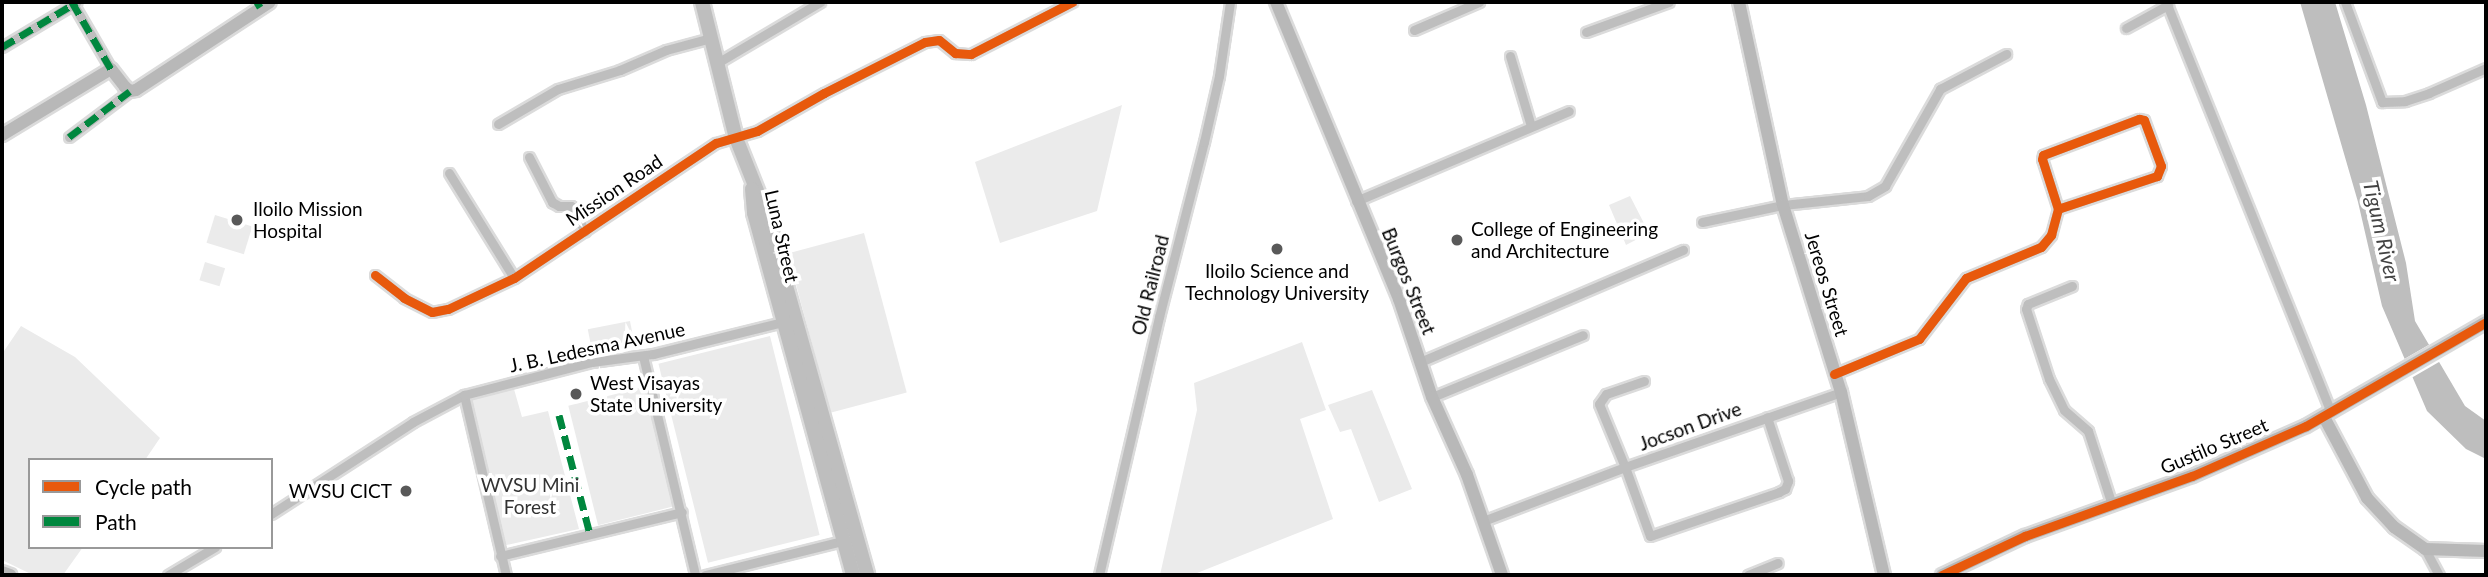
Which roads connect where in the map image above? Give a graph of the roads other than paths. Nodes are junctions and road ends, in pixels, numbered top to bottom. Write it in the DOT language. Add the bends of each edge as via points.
graph roads {
  1 [pos="702,2"];
  2 [pos="820,2"];
  3 [pos="1072,2"];
  4 [pos="1230,2"];
  5 [pos="1276,2"];
  6 [pos="1479,2"];
  7 [pos="1635,2"];
  8 [pos="1669,2"];
  9 [pos="1739,2"];
  10 [pos="2345,2"];
  11 [pos="74,3"];
  12 [pos="2167,3"];
  13 [pos="262,4"];
  14 [pos="1640,13"];
  15 [pos="2126,28"];
  16 [pos="1414,30"];
  17 [pos="1586,32"];
  18 [pos="711,38"];
  19 [pos="2,47"];
  20 [pos="2007,54"];
  21 [pos="1510,56"];
  22 [pos="717,63"];
  23 [pos="2486,68"];
  24 [pos="111,69"];
  25 [pos="130,91"];
  26 [pos="1569,111"];
  27 [pos="498,124"];
  28 [pos="1531,126"];
  29 [pos="2,135"];
  30 [pos="69,137"];
  31 [pos="736,138"];
  32 [pos="529,157"];
  33 [pos="449,173"];
  34 [pos="1356,201"];
  35 [pos="1783,205"];
  36 [pos="2058,209"];
  37 [pos="1702,222"];
  38 [pos="585,231"];
  39 [pos="1684,250"];
  40 [pos="375,275"];
  41 [pos="514,278"];
  42 [pos="2072,286"];
  43 [pos="789,320"];
  44 [pos="2486,323"];
  45 [pos="1583,335"];
  46 [pos="643,356"];
  47 [pos="1420,362"];
  48 [pos="1834,374"];
  49 [pos="1644,381"];
  50 [pos="1841,392"];
  51 [pos="464,395"];
  52 [pos="1432,397"];
  53 [pos="2328,414"];
  54 [pos="1767,417"];
  55 [pos="1625,467"];
  56 [pos="2112,505"];
  57 [pos="682,512"];
  58 [pos="273,513"];
  59 [pos="1483,521"];
  60 [pos="850,539"];
  61 [pos="212,549"];
  62 [pos="2425,549"];
  63 [pos="2486,551"];
  64 [pos="500,556"];
  65 [pos="1778,563"];
  66 [pos="2,572"];
  67 [pos="1500,574"];
  68 [pos="10,575"];
  69 [pos="168,575"];
  70 [pos="506,575"];
  71 [pos="695,575"];
  72 [pos="705,575"];
  73 [pos="853,575"];
  74 [pos="867,575"];
  75 [pos="1099,575"];
  76 [pos="1748,575"];
  77 [pos="1884,575"];
  78 [pos="1942,575"];
  79 [pos="2439,575"];
  1 -- 18 [label="main road, Luna Street"];
  2 -- 22 [label="street"];
  3 -- 31 [label="street, Mission Road" via="971,54 955,53 939,40 925,42"];
  4 -- 75 [label="street, Old Railroad" via="1210,116"];
  5 -- 34 [label="street, Burgos Street"];
  6 -- 16 [label="street"];
  7 -- 14 [label="street"];
  8 -- 14 [label="street"];
  9 -- 35 [label="street, Jereos Street"];
  10 -- 23 [label="street" via="2382,102 2405,101"];
  11 -- 19 [label="street"];
  11 -- 24 [label="street"];
  12 -- 15 [label="street"];
  12 -- 53 [label="street"];
  13 -- 25 [label="street"];
  14 -- 17 [label="street"];
  18 -- 22 [label="main road, Luna Street"];
  18 -- 27 [label="street" via="558,89"];
  20 -- 35 [label="street" via="1940,89 1885,186 1868,196"];
  21 -- 28 [label="street"];
  22 -- 31 [label="main road, Luna Street"];
  24 -- 25 [label="street"];
  24 -- 29 [label="street"];
  25 -- 30 [label="street"];
  26 -- 28 [label="street"];
  28 -- 34 [label="street"];
  31 -- 38 [label="street, Mission Road" via="716,143"];
  31 -- 43 [label="main road, Luna Street" via="751,181 754,213"];
  32 -- 38 [label="street" via="552,202 571,206"];
  33 -- 41 [label="street"];
  34 -- 47 [label="street, Burgos Street" via="1399,299"];
  35 -- 37 [label="street"];
  35 -- 48 [label="street, Jereos Street"];
  36 -- 36 [label="street" via="2157,176 2161,166 2144,120 2043,155"];
  36 -- 48 [label="street" via="2041,247 1966,278 1919,339"];
  38 -- 41 [label="street, Mission Road"];
  39 -- 47 [label="street"];
  40 -- 41 [label="street, Mission Road" via="404,298 432,312"];
  42 -- 56 [label="street" via="2028,304 2026,309 2064,410 2088,431"];
  43 -- 46 [label="street, J. B. Ledesma Avenue"];
  43 -- 60 [label="main road, Luna Street"];
  44 -- 53 [label="street, Gustilo Street"];
  45 -- 52 [label="street"];
  46 -- 51 [label="street, J. B. Ledesma Avenue" via="592,362"];
  46 -- 57 [label="street"];
  47 -- 52 [label="street, Burgos Street"];
  48 -- 50 [label="street, Jereos Street"];
  49 -- 55 [label="street, Jocson Drive" via="1606,394 1599,404"];
  50 -- 54 [label="street, Jocson Drive"];
  50 -- 77 [label="street, Jereos Street"];
  51 -- 58 [label="street, J. B. Ledesma Avenue" via="413,422"];
  51 -- 64 [label="street"];
  52 -- 59 [label="street, Burgos Street"];
  53 -- 56 [label="street, Gustilo Street" via="2192,476"];
  53 -- 62 [label="street" via="2367,498"];
  54 -- 55 [label="street, Jocson Drive"];
  54 -- 55 [label="street" via="1788,481 1779,492 1650,536"];
  55 -- 59 [label="street"];
  56 -- 78 [label="street, Gustilo Street" via="2025,536"];
  57 -- 64 [label="street"];
  57 -- 71 [label="street"];
  59 -- 67 [label="street, Burgos Street"];
  60 -- 72 [label="street"];
  60 -- 73 [label="main road, Luna Street"];
  60 -- 74 [label="main road, Luna Street"];
  61 -- 69 [label="street"];
  62 -- 63 [label="street"];
  62 -- 79 [label="street"];
  64 -- 70 [label="street"];
  65 -- 76 [label="street"];
  66 -- 68 [label="street"];
}
